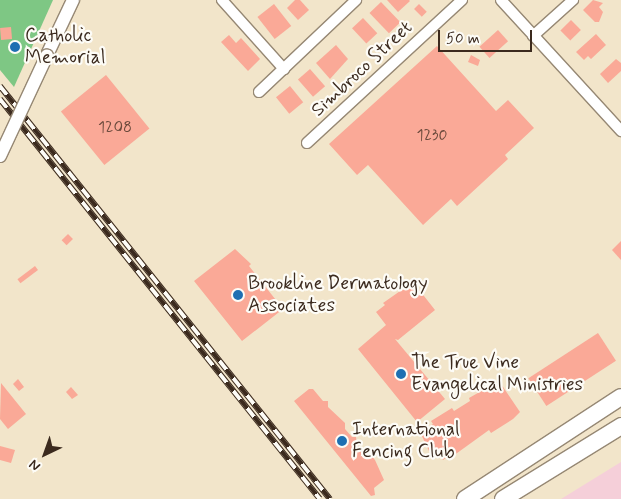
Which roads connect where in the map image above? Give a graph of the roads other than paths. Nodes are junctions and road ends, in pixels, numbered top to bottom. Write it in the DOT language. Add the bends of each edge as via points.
graph roads {
  1 [pos="73,0"];
  2 [pos="222,0"];
  3 [pos="356,0"];
  4 [pos="462,0"];
  5 [pos="501,0"];
  6 [pos="573,0"];
  7 [pos="534,36"];
  8 [pos="284,69"];
  9 [pos="259,92"];
  10 [pos="621,131"];
  11 [pos="307,143"];
  12 [pos="0,156"];
  13 [pos="621,397"];
  14 [pos="621,426"];
  15 [pos="465,499"];
  16 [pos="502,499"];
  1 -- 12 [label="street, bridge"];
  2 -- 8 [label="street"];
  3 -- 8 [label="street"];
  4 -- 11 [label="street, Simbroco Street"];
  5 -- 7 [label="street"];
  6 -- 7 [label="street"];
  7 -- 10 [label="street"];
  8 -- 9 [label="street"];
  13 -- 15 [label="highway"];
  14 -- 16 [label="highway"];
}
